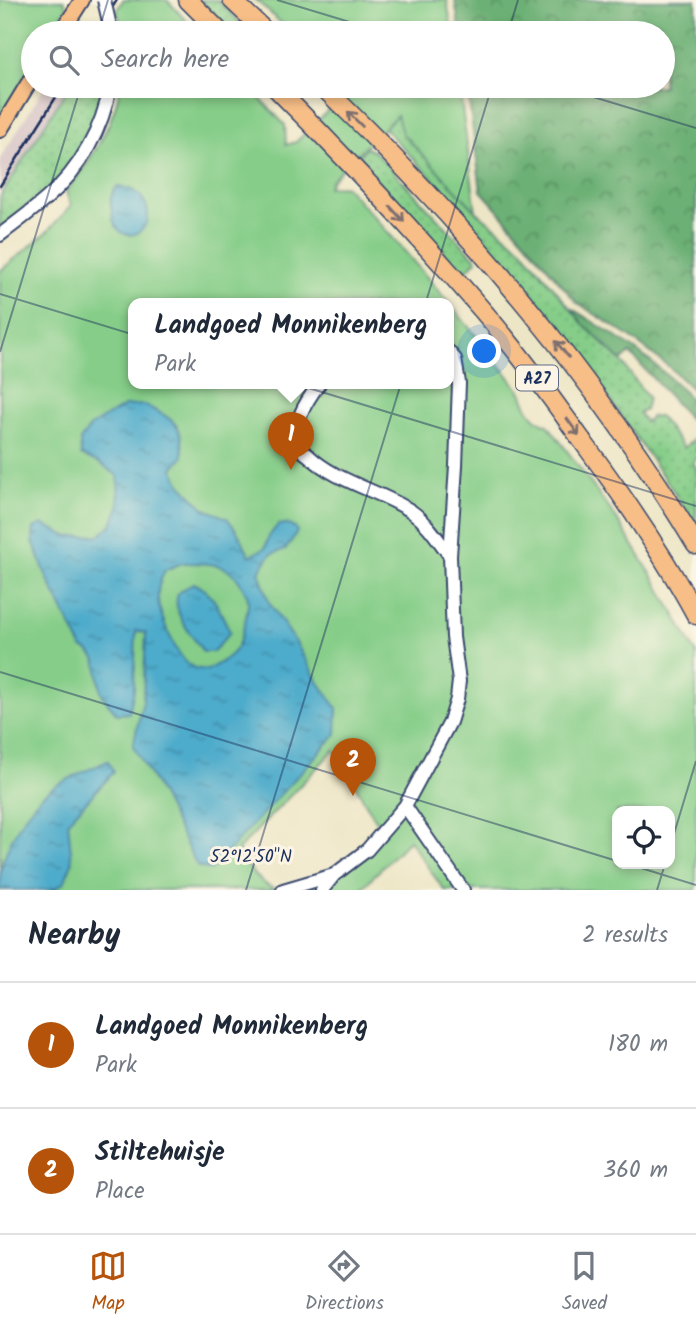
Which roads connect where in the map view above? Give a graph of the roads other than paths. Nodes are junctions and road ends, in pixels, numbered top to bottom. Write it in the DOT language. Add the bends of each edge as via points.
graph roads {
  1 [pos="82,0"];
  2 [pos="104,0"];
  3 [pos="188,0"];
  4 [pos="232,0"];
  5 [pos="69,21"];
  6 [pos="109,21"];
  7 [pos="209,21"];
  8 [pos="254,21"];
  9 [pos="21,96"];
  10 [pos="107,98"];
  11 [pos="286,98"];
  12 [pos="334,98"];
  13 [pos="0,130"];
  14 [pos="0,235"];
  15 [pos="454,358"];
  16 [pos="315,389"];
  17 [pos="696,545"];
  18 [pos="450,556"];
  19 [pos="696,615"];
  20 [pos="405,806"];
  21 [pos="334,875"];
  22 [pos="284,890"];
  23 [pos="322,890"];
  24 [pos="463,890"];
  1 -- 5 [label="main road"];
  2 -- 6 [label="lane, bridge"];
  3 -- 7 [label="highway"];
  4 -- 8 [label="highway"];
  9 -- 13 [label="main road"];
  10 -- 14 [label="lane" via="95,135 66,179"];
  11 -- 19 [label="highway, A27, one-way" via="351,163 484,312 617,488"];
  17 -- 12 [label="highway, A27, one-way" via="568,356 451,219"];
  15 -- 18 [label="lane" via="459,383"];
  16 -- 18 [label="lane" via="297,425 300,448 317,464 415,513"];
  18 -- 20 [label="lane" via="457,699 450,722"];
  20 -- 21 [label="lane" via="367,850"];
  20 -- 24 [label="lane"];
  21 -- 22 [label="lane"];
  21 -- 23 [label="lane"];
}
